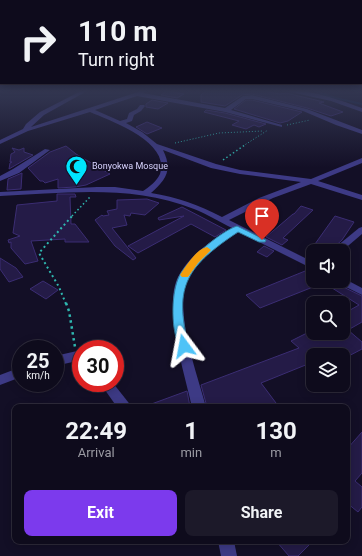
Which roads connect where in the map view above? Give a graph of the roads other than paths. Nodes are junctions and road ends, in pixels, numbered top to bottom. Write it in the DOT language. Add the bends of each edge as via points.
graph roads {
  1 [pos="38,117"];
  2 [pos="68,117"];
  3 [pos="106,117"];
  4 [pos="131,117"];
  5 [pos="249,117"];
  6 [pos="321,117"];
  7 [pos="120,123"];
  8 [pos="280,126"];
  9 [pos="26,130"];
  10 [pos="362,132"];
  11 [pos="0,142"];
  12 [pos="161,147"];
  13 [pos="47,150"];
  14 [pos="362,160"];
  15 [pos="0,179"];
  16 [pos="311,181"];
  17 [pos="0,194"];
  18 [pos="145,194"];
  19 [pos="362,198"];
  20 [pos="222,220"];
  21 [pos="237,229"];
  22 [pos="362,230"];
  23 [pos="345,244"];
  24 [pos="306,263"];
  25 [pos="350,285"];
  26 [pos="362,292"];
  27 [pos="12,375"];
  28 [pos="0,380"];
  29 [pos="113,392"];
  30 [pos="123,404"];
  31 [pos="198,404"];
  32 [pos="227,544"];
  33 [pos="230,556"];
  1 -- 9 [label="street" via="29,123"];
  2 -- 9 [label="street"];
  3 -- 7 [label="street"];
  4 -- 7 [label="street" via="130,120"];
  5 -- 8 [label="street"];
  6 -- 10 [label="street"];
  7 -- 12 [label="street"];
  9 -- 11 [label="street"];
  12 -- 16 [label="street" via="214,166 267,177"];
  12 -- 18 [label="street" via="164,172"];
  13 -- 15 [label="street"];
  14 -- 16 [label="street" via="336,173"];
  16 -- 19 [label="street"];
  16 -- 20 [label="street" via="259,201"];
  17 -- 18 [label="street" via="115,189"];
  18 -- 20 [label="street" via="183,202"];
  20 -- 21 [label="street"];
  21 -- 24 [label="street"];
  21 -- 31 [label="street" via="211,246 182,278 178,306 180,332"];
  22 -- 23 [label="street"];
  25 -- 26 [label="street"];
  27 -- 28 [label="street"];
  29 -- 30 [label="street"];
  32 -- 33 [label="street"];
}
